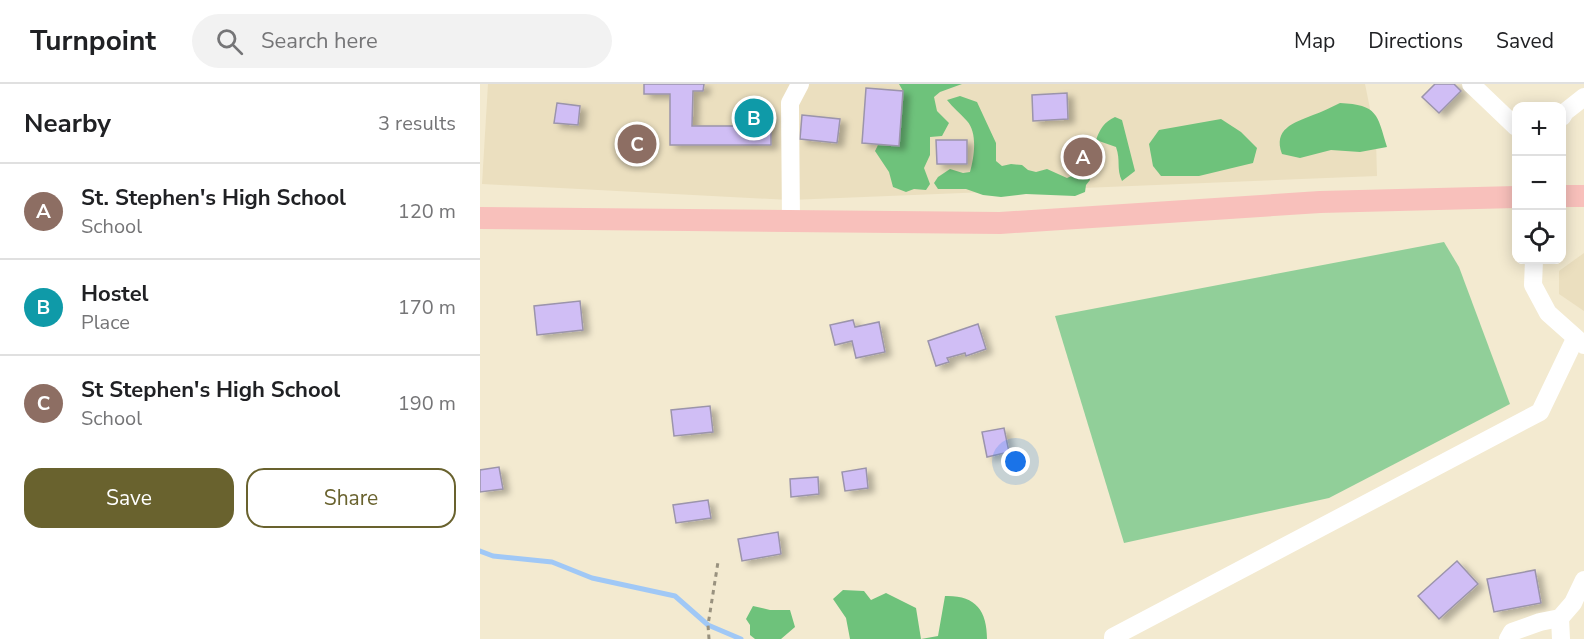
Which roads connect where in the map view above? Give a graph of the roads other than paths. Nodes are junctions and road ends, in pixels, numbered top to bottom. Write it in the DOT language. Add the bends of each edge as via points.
graph roads {
  1 [pos="800,84"];
  2 [pos="1471,84"];
  3 [pos="1584,97"];
  4 [pos="1566,111"];
  5 [pos="1512,123"];
  6 [pos="1566,196"];
  7 [pos="1584,196"];
  8 [pos="1512,197"];
  9 [pos="480,218"];
  10 [pos="790,222"];
  11 [pos="1533,264"];
  12 [pos="1580,342"];
  13 [pos="1584,580"];
  14 [pos="1560,618"];
  15 [pos="1113,639"];
  16 [pos="1508,639"];
  17 [pos="1561,639"];
  1 -- 10 [label="street" via="790,103"];
  2 -- 5 [label="street"];
  3 -- 4 [label="street"];
  6 -- 7 [label="main road"];
  8 -- 10 [label="main road" via="1320,202 1000,223"];
  9 -- 10 [label="main road"];
  11 -- 12 [label="street" via="1533,285 1548,314"];
  12 -- 15 [label="street" via="1540,412"];
  13 -- 14 [label="street"];
  14 -- 16 [label="street" via="1512,632"];
  14 -- 17 [label="street"];
}
